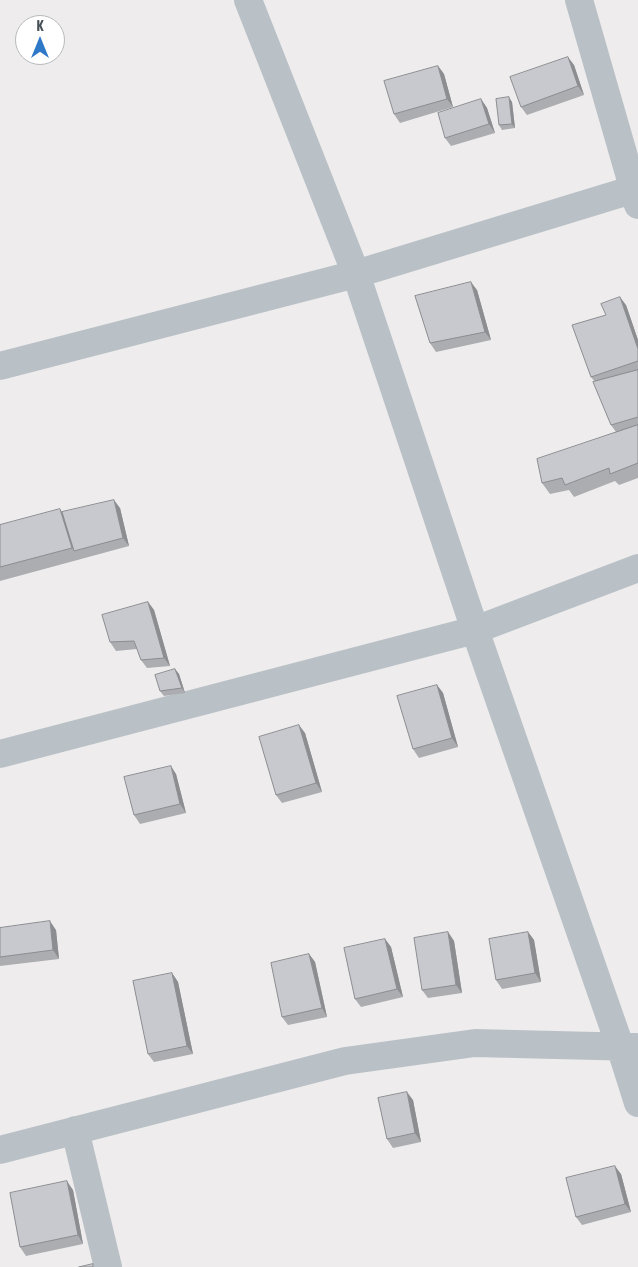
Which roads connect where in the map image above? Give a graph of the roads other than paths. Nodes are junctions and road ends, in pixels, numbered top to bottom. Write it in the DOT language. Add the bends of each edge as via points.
graph roads {
  1 [pos="248,0"];
  2 [pos="580,0"];
  3 [pos="636,194"];
  4 [pos="356,274"];
  5 [pos="0,366"];
  6 [pos="638,568"];
  7 [pos="475,630"];
  8 [pos="0,754"];
  9 [pos="629,1047"];
  10 [pos="638,1103"];
  11 [pos="75,1130"];
  12 [pos="0,1150"];
  13 [pos="108,1267"];
  1 -- 4 [label="street"];
  2 -- 3 [label="street"];
  3 -- 4 [label="street"];
  4 -- 5 [label="street"];
  4 -- 7 [label="street"];
  6 -- 7 [label="street"];
  7 -- 8 [label="street"];
  7 -- 9 [label="street"];
  9 -- 10 [label="street"];
  9 -- 11 [label="street" via="475,1043 345,1061"];
  11 -- 12 [label="street"];
  11 -- 13 [label="street"];
}
